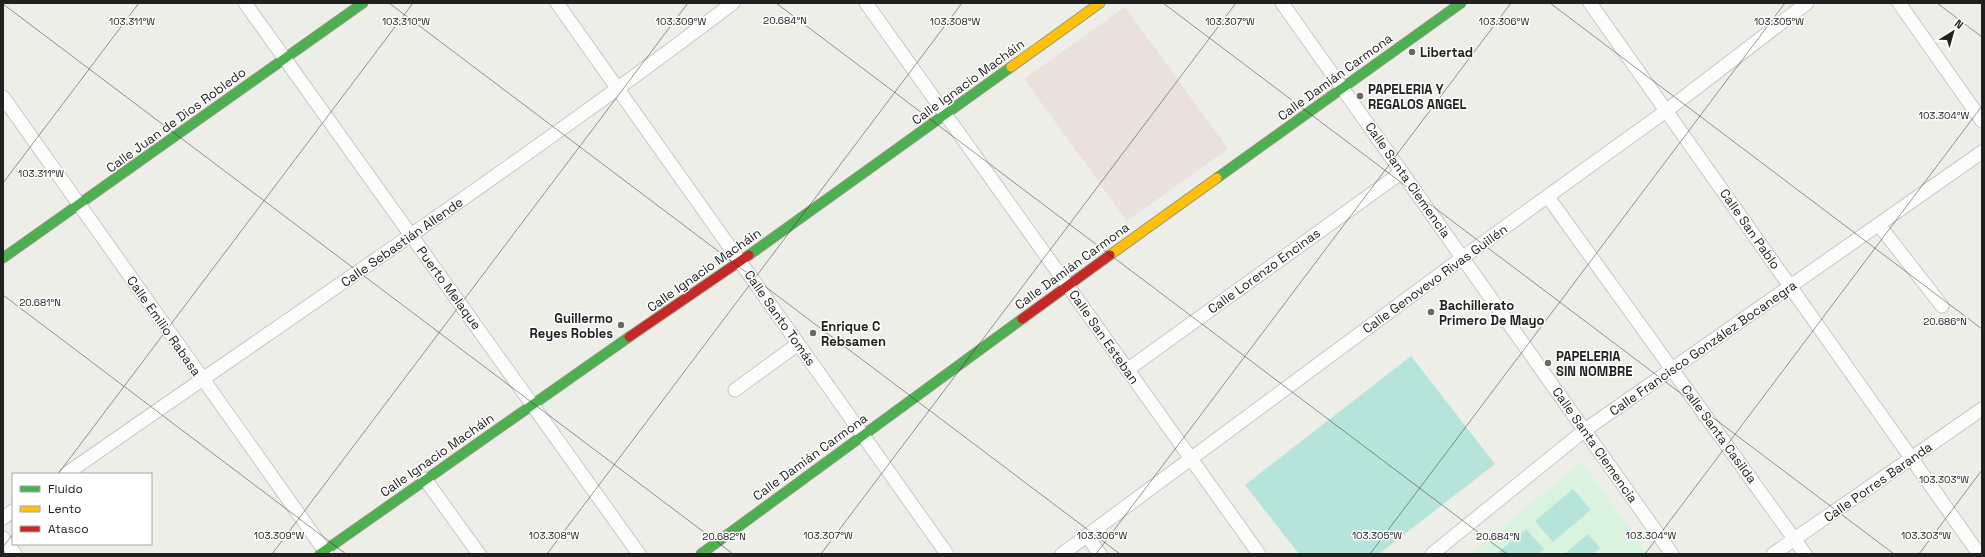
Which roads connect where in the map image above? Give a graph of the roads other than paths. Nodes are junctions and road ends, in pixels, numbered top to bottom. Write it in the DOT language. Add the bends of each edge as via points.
graph roads {
  1 [pos="245,3"];
  2 [pos="364,3"];
  3 [pos="557,3"];
  4 [pos="733,3"];
  5 [pos="866,3"];
  6 [pos="1100,3"];
  7 [pos="1282,3"];
  8 [pos="1461,3"];
  9 [pos="1590,3"];
  10 [pos="1806,3"];
  11 [pos="1899,3"];
  12 [pos="284,59"];
  13 [pos="1342,87"];
  14 [pos="618,90"];
  15 [pos="3,97"];
  16 [pos="1666,111"];
  17 [pos="946,114"];
  18 [pos="1982,121"];
  19 [pos="1982,152"];
  20 [pos="1402,172"];
  21 [pos="1548,197"];
  22 [pos="79,205"];
  23 [pos="1880,225"];
  24 [pos="411,236"];
  25 [pos="3,258"];
  26 [pos="1462,258"];
  27 [pos="740,262"];
  28 [pos="1067,286"];
  29 [pos="1791,287"];
  30 [pos="1942,306"];
  31 [pos="798,344"];
  32 [pos="1672,369"];
  33 [pos="1127,370"];
  34 [pos="201,379"];
  35 [pos="735,390"];
  36 [pos="533,403"];
  37 [pos="1982,409"];
  38 [pos="1585,430"];
  39 [pos="862,434"];
  40 [pos="1190,458"];
  41 [pos="1911,459"];
  42 [pos="67,473"];
  43 [pos="425,479"];
  44 [pos="12,512"];
  45 [pos="3,518"];
  46 [pos="1087,536"];
  47 [pos="3,538"];
  48 [pos="1794,539"];
  49 [pos="324,553"];
  50 [pos="15,554"];
  51 [pos="479,554"];
  52 [pos="639,554"];
  53 [pos="701,554"];
  54 [pos="947,554"];
  55 [pos="1062,554"];
  56 [pos="1100,554"];
  57 [pos="1259,554"];
  58 [pos="1432,554"];
  59 [pos="1672,554"];
  60 [pos="1773,554"];
  61 [pos="1805,554"];
  62 [pos="1979,554"];
  1 -- 12 [label="street, Puerto Melaque"];
  2 -- 12 [label="street, Calle Juan de Dios Robledo"];
  3 -- 14 [label="street, Calle Santo Tomás"];
  4 -- 14 [label="street, Calle Sebastián Allende"];
  5 -- 17 [label="street, Calle San Esteban"];
  6 -- 17 [label="street, Calle Ignacio Macháin"];
  7 -- 13 [label="street, Calle Santa Clemencia"];
  8 -- 13 [label="street, Calle Damián Carmona"];
  9 -- 16 [label="street, Calle San Pablo"];
  10 -- 16 [label="street, Calle Genovevo Rivas Guillén"];
  11 -- 18 [label="street"];
  12 -- 22 [label="street, Calle Juan de Dios Robledo"];
  12 -- 24 [label="street, Puerto Melaque"];
  13 -- 20 [label="street, Calle Santa Clemencia"];
  13 -- 28 [label="street, Calle Damián Carmona"];
  14 -- 24 [label="street, Calle Sebastián Allende"];
  14 -- 27 [label="street, Calle Santo Tomás"];
  15 -- 22 [label="street, Calle Emilio Rabasa"];
  16 -- 21 [label="street, Calle Genovevo Rivas Guillén"];
  16 -- 29 [label="street, Calle San Pablo"];
  17 -- 27 [label="street, Calle Ignacio Macháin"];
  17 -- 28 [label="street, Calle San Esteban"];
  19 -- 23 [label="street, Calle Francisco González Bocanegra"];
  20 -- 26 [label="street, Calle Santa Clemencia"];
  20 -- 33 [label="street, Calle Lorenzo Encinas"];
  21 -- 26 [label="street, Calle Genovevo Rivas Guillén"];
  21 -- 32 [label="street, Calle Santa Casilda"];
  22 -- 25 [label="street, Calle Juan de Dios Robledo"];
  22 -- 34 [label="street, Calle Emilio Rabasa"];
  23 -- 29 [label="street, Calle Francisco González Bocanegra"];
  23 -- 30 [label="street"];
  24 -- 34 [label="street, Calle Sebastián Allende"];
  24 -- 36 [label="street, Puerto Melaque"];
  26 -- 38 [label="street, Calle Santa Clemencia"];
  26 -- 40 [label="street, Calle Genovevo Rivas Guillén"];
  27 -- 31 [label="street, Calle Santo Tomás"];
  27 -- 36 [label="street, Calle Ignacio Macháin"];
  28 -- 33 [label="street, Calle San Esteban"];
  28 -- 39 [label="street, Calle Damián Carmona"];
  29 -- 32 [label="street, Calle Francisco González Bocanegra"];
  29 -- 41 [label="street, Calle San Pablo"];
  31 -- 35 [label="street"];
  31 -- 39 [label="street, Calle Santo Tomás"];
  32 -- 38 [label="street, Calle Francisco González Bocanegra"];
  32 -- 48 [label="street, Calle Santa Casilda"];
  33 -- 40 [label="street, Calle San Esteban"];
  34 -- 42 [label="street, Calle Sebastián Allende"];
  34 -- 49 [label="street, Calle Emilio Rabasa"];
  36 -- 43 [label="street, Calle Ignacio Macháin"];
  36 -- 52 [label="street, Puerto Melaque"];
  37 -- 41 [label="street, Calle Porres Baranda"];
  38 -- 58 [label="street, Calle Francisco González Bocanegra"];
  38 -- 59 [label="street, Calle Santa Clemencia"];
  39 -- 53 [label="street, Calle Damián Carmona"];
  39 -- 54 [label="street, Calle Santo Tomás"];
  40 -- 46 [label="street, Calle Genovevo Rivas Guillén"];
  40 -- 57 [label="street, Calle San Esteban"];
  41 -- 48 [label="street, Calle Porres Baranda"];
  41 -- 62 [label="street, Calle San Pablo"];
  43 -- 49 [label="street, Calle Ignacio Macháin"];
  43 -- 51 [label="street"];
  44 -- 45 [label="street"];
  46 -- 55 [label="street, Calle Genovevo Rivas Guillén"];
  46 -- 56 [label="street"];
  47 -- 50 [label="street"];
  48 -- 60 [label="street, Calle Porres Baranda"];
  48 -- 61 [label="street, Calle Santa Casilda"];
}
